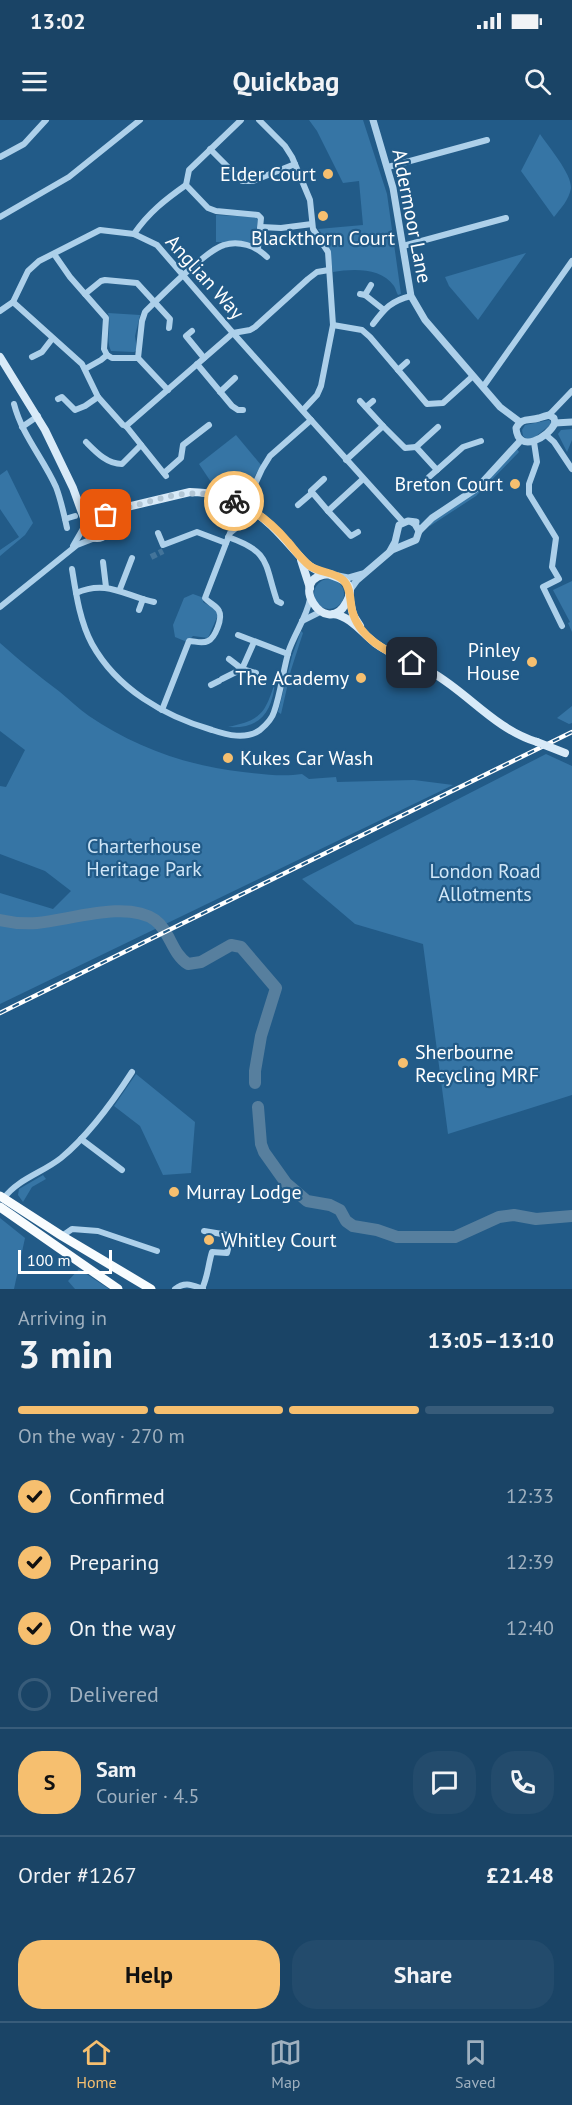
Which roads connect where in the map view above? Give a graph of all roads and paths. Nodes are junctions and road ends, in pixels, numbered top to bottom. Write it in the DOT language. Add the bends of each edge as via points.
graph roads {
  1 [pos="46,120"];
  2 [pos="140,120"];
  3 [pos="241,120"];
  4 [pos="259,120"];
  5 [pos="373,120"];
  6 [pos="488,140"];
  7 [pos="210,149"];
  8 [pos="0,157"];
  9 [pos="296,164"];
  10 [pos="388,167"];
  11 [pos="186,185"];
  12 [pos="0,217"];
  13 [pos="506,218"];
  14 [pos="312,224"];
  15 [pos="261,227"];
  16 [pos="134,234"];
  17 [pos="403,246"];
  18 [pos="258,248"];
  19 [pos="54,254"];
  20 [pos="267,257"];
  21 [pos="572,261"];
  22 [pos="329,270"];
  23 [pos="184,275"];
  24 [pos="371,285"];
  25 [pos="85,294"];
  26 [pos="411,296"];
  27 [pos="13,302"];
  28 [pos="155,302"];
  29 [pos="384,309"];
  30 [pos="0,311"];
  31 [pos="373,324"];
  32 [pos="333,325"];
  33 [pos="169,328"];
  34 [pos="192,331"];
  35 [pos="233,333"];
  36 [pos="52,339"];
  37 [pos="107,355"];
  38 [pos="0,357"];
  39 [pos="32,357"];
  40 [pos="138,357"];
  41 [pos="204,358"];
  42 [pos="407,362"];
  43 [pos="197,364"];
  44 [pos="85,369"];
  45 [pos="398,370"];
  46 [pos="473,376"];
  47 [pos="235,378"];
  48 [pos="483,387"];
  49 [pos="168,390"];
  50 [pos="220,392"];
  51 [pos="572,392"];
  52 [pos="98,397"];
  53 [pos="58,399"];
  54 [pos="360,401"];
  55 [pos="373,401"];
  56 [pos="14,404"];
  57 [pos="366,407"];
  58 [pos="243,410"];
  59 [pos="303,410"];
  60 [pos="549,415"];
  61 [pos="38,416"];
  62 [pos="311,420"];
  63 [pos="520,422"];
  64 [pos="572,422"];
  65 [pos="555,423"];
  66 [pos="209,425"];
  67 [pos="126,426"];
  68 [pos="383,426"];
  69 [pos="22,427"];
  70 [pos="438,427"];
  71 [pos="546,435"];
  72 [pos="520,440"];
  73 [pos="481,441"];
  74 [pos="86,442"];
  75 [pos="534,442"];
  76 [pos="141,445"];
  77 [pos="416,447"];
  78 [pos="346,460"];
  79 [pos="572,469"];
  80 [pos="437,470"];
  81 [pos="429,477"];
  82 [pos="324,479"];
  83 [pos="363,479"];
  84 [pos="73,488"];
  85 [pos="312,493"];
  86 [pos="298,505"];
  87 [pos="245,506"];
  88 [pos="131,507"];
  89 [pos="328,511"];
  90 [pos="99,512"];
  91 [pos="75,516"];
  92 [pos="432,518"];
  93 [pos="65,519"];
  94 [pos="403,522"];
  95 [pos="412,522"];
  96 [pos="85,524"];
  97 [pos="110,524"];
  98 [pos="67,528"];
  99 [pos="235,529"];
  100 [pos="419,531"];
  101 [pos="158,532"];
  102 [pos="358,532"];
  103 [pos="396,536"];
  104 [pos="94,538"];
  105 [pos="253,538"];
  106 [pos="227,540"];
  107 [pos="248,544"];
  108 [pos="405,544"];
  109 [pos="69,551"];
  110 [pos="387,555"];
  111 [pos="299,556"];
  112 [pos="132,558"];
  113 [pos="103,562"];
  114 [pos="72,569"];
  115 [pos="364,573"];
  116 [pos="334,575"];
  117 [pos="106,587"];
  118 [pos="310,588"];
  119 [pos="120,590"];
  120 [pos="76,593"];
  121 [pos="349,594"];
  122 [pos="143,599"];
  123 [pos="310,599"];
  124 [pos="154,602"];
  125 [pos="281,603"];
  126 [pos="0,608"];
  127 [pos="139,610"];
  128 [pos="320,612"];
  129 [pos="333,614"];
  130 [pos="301,621"];
  131 [pos="562,626"];
  132 [pos="363,632"];
  133 [pos="238,635"];
  134 [pos="254,642"];
  135 [pos="288,654"];
  136 [pos="230,659"];
  137 [pos="242,669"];
  138 [pos="256,673"];
  139 [pos="211,685"];
  140 [pos="162,710"];
  141 [pos="568,755"];
  142 [pos="132,1072"];
  143 [pos="81,1139"];
  144 [pos="122,1170"];
  145 [pos="1,1200"];
  146 [pos="204,1231"];
  147 [pos="62,1236"];
  148 [pos="157,1251"];
  149 [pos="118,1289"];
  150 [pos="151,1289"];
  151 [pos="175,1289"];
  152 [pos="203,1289"];
  1 -- 8 [label="street" via="24,144"];
  2 -- 12 [label="street" via="69,177"];
  3 -- 7 [label="street"];
  4 -- 9 [label="street" via="285,146"];
  5 -- 10 [label="street, Aldermoor Lane"];
  6 -- 10 [label="street"];
  7 -- 9 [label="street" via="242,181 253,181"];
  7 -- 11 [label="street" via="189,170"];
  9 -- 14 [label="street" via="310,200"];
  10 -- 17 [label="street, Aldermoor Lane"];
  11 -- 15 [label="street" via="208,208 258,215"];
  11 -- 16 [label="street" via="165,199"];
  13 -- 17 [label="street"];
  14 -- 15 [label="street"];
  14 -- 22 [label="street" via="328,252"];
  15 -- 18 [label="street"];
  16 -- 19 [label="street, Anglian Way" via="100,230"];
  16 -- 23 [label="street, Anglian Way" via="157,245"];
  17 -- 26 [label="street, Aldermoor Lane"];
  18 -- 20 [label="street"];
  18 -- 23 [label="street" via="225,244"];
  19 -- 25 [label="street"];
  19 -- 27 [label="street, Anglian Way" via="28,271"];
  21 -- 48 [label="street"];
  22 -- 32 [label="street"];
  22 -- 35 [label="street" via="317,272 255,327"];
  23 -- 28 [label="street"];
  23 -- 35 [label="street, Anglian Way"];
  24 -- 29 [label="street" via="363,295"];
  25 -- 28 [label="street" via="105,280 135,282"];
  25 -- 37 [label="street" via="106,318"];
  26 -- 29 [label="street" via="395,300"];
  26 -- 46 [label="street, Aldermoor Lane" via="425,320"];
  27 -- 30 [label="street, Anglian Way"];
  27 -- 36 [label="street"];
  28 -- 33 [label="street" via="170,319"];
  28 -- 40 [label="street" via="143,316"];
  29 -- 31 [label="street"];
  32 -- 45 [label="street" via="362,330"];
  32 -- 59 [label="street" via="321,386"];
  34 -- 41 [label="street" via="186,336"];
  35 -- 41 [label="street"];
  35 -- 59 [label="street, Anglian Way"];
  36 -- 39 [label="street"];
  36 -- 44 [label="street"];
  37 -- 40 [label="street"];
  37 -- 44 [label="street"];
  38 -- 61 [label="main road"];
  40 -- 49 [label="street"];
  41 -- 43 [label="street"];
  42 -- 45 [label="street"];
  43 -- 49 [label="street"];
  43 -- 50 [label="street"];
  44 -- 52 [label="street"];
  45 -- 46 [label="street" via="431,405 443,403"];
  46 -- 48 [label="street, Aldermoor Lane"];
  47 -- 50 [label="street"];
  48 -- 63 [label="street, Aldermoor Lane" via="500,408"];
  49 -- 67 [label="street"];
  50 -- 58 [label="street" via="238,410"];
  51 -- 60 [label="street"];
  52 -- 53 [label="street" via="75,410 64,398"];
  52 -- 67 [label="street"];
  54 -- 57 [label="street"];
  55 -- 57 [label="street"];
  56 -- 69 [label="street"];
  57 -- 68 [label="street"];
  59 -- 62 [label="street, Anglian Way"];
  60 -- 63 [label="street"];
  60 -- 65 [label="street"];
  61 -- 69 [label="street"];
  61 -- 84 [label="main road"];
  62 -- 78 [label="street, Anglian Way"];
  62 -- 87 [label="street" via="270,456"];
  63 -- 72 [label="street" via="516,433"];
  64 -- 65 [label="street"];
  65 -- 71 [label="street"];
  66 -- 76 [label="street" via="183,445 181,458 165,474"];
  67 -- 76 [label="street"];
  68 -- 77 [label="street" via="405,448"];
  68 -- 78 [label="street"];
  69 -- 93 [label="street" via="56,487"];
  70 -- 77 [label="street"];
  71 -- 75 [label="street"];
  71 -- 79 [label="street"];
  72 -- 75 [label="street"];
  72 -- 92 [label="street" via="477,488"];
  73 -- 80 [label="street" via="463,447"];
  74 -- 76 [label="street" via="116,464 122,464"];
  75 -- 131 [label="street" via="537,462 529,494 556,538 552,567 559,579 543,587"];
  77 -- 80 [label="street"];
  78 -- 83 [label="street"];
  80 -- 81 [label="street"];
  82 -- 85 [label="street"];
  83 -- 89 [label="street"];
  83 -- 94 [label="street"];
  84 -- 90 [label="main road" via="88,507"];
  84 -- 96 [label="main road"];
  85 -- 86 [label="street"];
  85 -- 89 [label="street"];
  87 -- 88 [label="main road" via="212,494 190,492"];
  87 -- 111 [label="main road" via="274,527"];
  88 -- 90 [label="main road"];
  88 -- 97 [label="main road"];
  89 -- 102 [label="street" via="350,539"];
  90 -- 96 [label="main road" via="89,514"];
  90 -- 97 [label="main road" via="108,517"];
  91 -- 93 [label="street"];
  92 -- 95 [label="street"];
  92 -- 100 [label="street"];
  93 -- 98 [label="street"];
  94 -- 95 [label="street"];
  94 -- 103 [label="street"];
  95 -- 100 [label="street"];
  96 -- 104 [label="main road" via="87,533"];
  96 -- 109 [label="street"];
  97 -- 104 [label="main road" via="107,534"];
  99 -- 106 [label="street"];
  100 -- 108 [label="street" via="416,540"];
  101 -- 106 [label="street" via="163,548 197,532"];
  103 -- 108 [label="street"];
  103 -- 110 [label="street"];
  104 -- 109 [label="street"];
  105 -- 107 [label="street"];
  106 -- 107 [label="street"];
  106 -- 140 [label="street" via="206,598 219,610 217,627 207,642 189,641"];
  107 -- 125 [label="street" via="266,562 277,601"];
  108 -- 110 [label="street"];
  109 -- 126 [label="street"];
  110 -- 115 [label="street"];
  111 -- 116 [label="main road" via="314,569"];
  111 -- 118 [label="main road"];
  112 -- 119 [label="street"];
  113 -- 117 [label="street"];
  114 -- 120 [label="street"];
  115 -- 116 [label="street" via="348,578"];
  115 -- 121 [label="street"];
  116 -- 118 [label="main road" via="320,576"];
  116 -- 121 [label="main road" via="346,583"];
  117 -- 119 [label="street"];
  117 -- 120 [label="street"];
  118 -- 123 [label="main road"];
  119 -- 122 [label="street"];
  120 -- 140 [label="street" via="92,643 108,668 140,697"];
  121 -- 129 [label="main road" via="343,608"];
  121 -- 132 [label="main road" via="353,615"];
  122 -- 124 [label="street"];
  122 -- 127 [label="street"];
  123 -- 128 [label="main road"];
  123 -- 130 [label="street"];
  128 -- 129 [label="main road"];
  128 -- 130 [label="street"];
  129 -- 132 [label="main road"];
  130 -- 135 [label="street"];
  132 -- 141 [label="main road, bridge" via="390,653 447,682 507,729"];
  133 -- 134 [label="street"];
  134 -- 135 [label="street"];
  134 -- 137 [label="street"];
  135 -- 140 [label="street" via="272,717 254,734 219,733"];
  136 -- 137 [label="street"];
  137 -- 138 [label="street"];
  137 -- 139 [label="street"];
  142 -- 143 [label="street"];
  143 -- 144 [label="street"];
  143 -- 145 [label="street" via="53,1164 13,1187"];
  145 -- 147 [label="highway"];
  145 -- 149 [label="highway"];
  146 -- 152 [label="street" via="231,1237 227,1253 212,1252"];
  147 -- 148 [label="street" via="72,1228 98,1231"];
  147 -- 150 [label="highway"];
  151 -- 152 [label="street" via="187,1284"];
}
